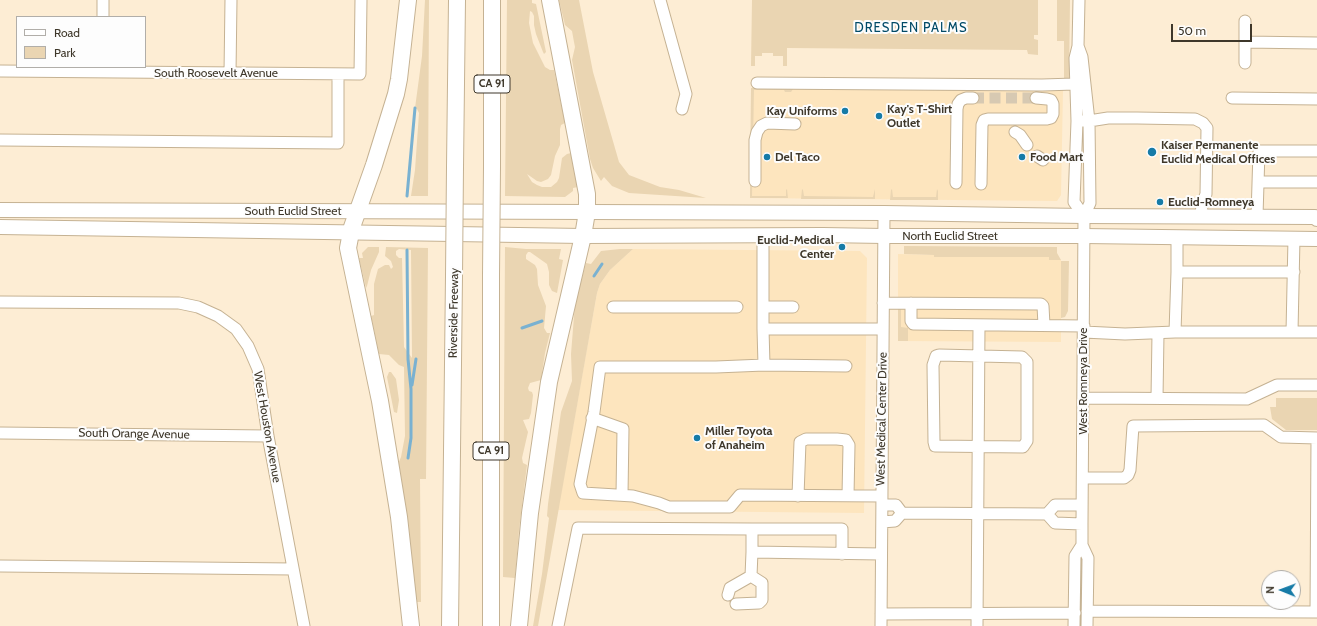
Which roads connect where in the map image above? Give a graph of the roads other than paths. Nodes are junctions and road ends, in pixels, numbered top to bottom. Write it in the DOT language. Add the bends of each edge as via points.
graph roads {
  1 [pos="103,0"];
  2 [pos="231,0"];
  3 [pos="361,0"];
  4 [pos="408,0"];
  5 [pos="457,0"];
  6 [pos="492,0"];
  7 [pos="550,0"];
  8 [pos="660,0"];
  9 [pos="1079,0"];
  10 [pos="103,16"];
  11 [pos="1245,21"];
  12 [pos="1245,42"];
  13 [pos="1317,43"];
  14 [pos="1078,46"];
  15 [pos="1245,63"];
  16 [pos="102,69"];
  17 [pos="0,71"];
  18 [pos="230,73"];
  19 [pos="338,74"];
  20 [pos="757,84"];
  21 [pos="1075,84"];
  22 [pos="1047,85"];
  23 [pos="973,98"];
  24 [pos="1036,98"];
  25 [pos="1232,98"];
  26 [pos="1047,99"];
  27 [pos="1317,99"];
  28 [pos="682,109"];
  29 [pos="1076,121"];
  30 [pos="1089,121"];
  31 [pos="795,124"];
  32 [pos="1015,132"];
  33 [pos="0,140"];
  34 [pos="1027,145"];
  35 [pos="1317,150"];
  36 [pos="755,181"];
  37 [pos="1258,182"];
  38 [pos="1317,182"];
  39 [pos="956,183"];
  40 [pos="981,184"];
  41 [pos="0,210"];
  42 [pos="357,211"];
  43 [pos="587,212"];
  44 [pos="884,213"];
  45 [pos="1084,216"];
  46 [pos="1201,216"];
  47 [pos="1257,216"];
  48 [pos="1317,219"];
  49 [pos="0,227"];
  50 [pos="350,233"];
  51 [pos="763,235"];
  52 [pos="583,236"];
  53 [pos="884,236"];
  54 [pos="1084,236"];
  55 [pos="1177,237"];
  56 [pos="1294,238"];
  57 [pos="1317,239"];
  58 [pos="1177,272"];
  59 [pos="1294,272"];
  60 [pos="0,302"];
  61 [pos="884,303"];
  62 [pos="911,303"];
  63 [pos="613,307"];
  64 [pos="737,307"];
  65 [pos="763,307"];
  66 [pos="793,307"];
  67 [pos="979,325"];
  68 [pos="1044,326"];
  69 [pos="764,329"];
  70 [pos="883,329"];
  71 [pos="1084,329"];
  72 [pos="1175,332"];
  73 [pos="1292,332"];
  74 [pos="1317,332"];
  75 [pos="1158,334"];
  76 [pos="978,356"];
  77 [pos="764,365"];
  78 [pos="846,366"];
  79 [pos="1317,385"];
  80 [pos="1083,398"];
  81 [pos="1157,398"];
  82 [pos="592,418"];
  83 [pos="0,433"];
  84 [pos="268,436"];
  85 [pos="978,447"];
  86 [pos="1083,478"];
  87 [pos="622,495"];
  88 [pos="798,496"];
  89 [pos="848,496"];
  90 [pos="882,501"];
  91 [pos="1082,505"];
  92 [pos="902,513"];
  93 [pos="978,514"];
  94 [pos="1047,514"];
  95 [pos="882,522"];
  96 [pos="1082,524"];
  97 [pos="752,528"];
  98 [pos="1082,545"];
  99 [pos="752,552"];
  100 [pos="842,554"];
  101 [pos="881,554"];
  102 [pos="0,566"];
  103 [pos="294,569"];
  104 [pos="751,576"];
  105 [pos="1087,611"];
  106 [pos="1075,613"];
  107 [pos="881,614"];
  108 [pos="977,614"];
  109 [pos="304,626"];
  110 [pos="411,626"];
  111 [pos="450,626"];
  112 [pos="491,626"];
  113 [pos="519,626"];
  114 [pos="558,626"];
  115 [pos="881,626"];
  116 [pos="977,626"];
  117 [pos="1074,626"];
  118 [pos="1087,626"];
  1 -- 10 [label="street"];
  2 -- 18 [label="street"];
  3 -- 19 [label="street, South Roosevelt Avenue" via="360,74"];
  4 -- 42 [label="highway" via="397,87 374,165"];
  5 -- 111 [label="highway, Riverside Freeway / CA 91, bridge"];
  6 -- 112 [label="highway, CA 91, bridge"];
  7 -- 43 [label="highway" via="587,194"];
  8 -- 28 [label="street" via="686,94"];
  9 -- 14 [label="street, West Romneya Drive"];
  11 -- 12 [label="street"];
  12 -- 13 [label="street"];
  12 -- 15 [label="street"];
  14 -- 21 [label="street, West Romneya Drive" via="1075,58"];
  14 -- 30 [label="street, West Romneya Drive" via="1082,57"];
  16 -- 17 [label="street, South Roosevelt Avenue"];
  16 -- 18 [label="street, South Roosevelt Avenue"];
  18 -- 19 [label="street, South Roosevelt Avenue"];
  19 -- 33 [label="street" via="338,143"];
  20 -- 22 [label="street"];
  21 -- 22 [label="street"];
  21 -- 29 [label="street, West Romneya Drive"];
  22 -- 26 [label="street"];
  23 -- 39 [label="street" via="966,98 958,104"];
  24 -- 26 [label="street"];
  25 -- 27 [label="street"];
  26 -- 40 [label="street" via="1053,104 1053,114 1047,120 984,120"];
  29 -- 30 [label="street"];
  29 -- 45 [label="street, West Romneya Drive" via="1074,202"];
  30 -- 45 [label="street, West Romneya Drive" via="1090,203"];
  30 -- 46 [label="street" via="1108,118 1194,119 1203,123 1206,128 1206,194"];
  31 -- 36 [label="street" via="767,123 761,126 755,140"];
  32 -- 34 [label="street"];
  35 -- 37 [label="street" via="1259,151"];
  37 -- 38 [label="street"];
  37 -- 47 [label="street"];
  41 -- 42 [label="main road, South Euclid Street"];
  42 -- 43 [label="main road, South Euclid Street"];
  42 -- 50 [label="highway"];
  43 -- 44 [label="main road, North Euclid Street"];
  43 -- 52 [label="highway"];
  44 -- 45 [label="main road, North Euclid Street"];
  44 -- 53 [label="street, West Medical Center Drive"];
  45 -- 46 [label="main road, North Euclid Street"];
  45 -- 54 [label="street, West Romneya Drive"];
  46 -- 47 [label="main road, North Euclid Street"];
  47 -- 48 [label="main road, North Euclid Street"];
  49 -- 50 [label="main road, South Euclid Street"];
  50 -- 52 [label="main road, South Euclid Street"];
  50 -- 110 [label="highway" via="349,256 380,401 399,517"];
  51 -- 52 [label="main road, North Euclid Street"];
  51 -- 53 [label="main road, North Euclid Street"];
  51 -- 65 [label="street"];
  52 -- 113 [label="highway" via="548,389 530,513"];
  53 -- 54 [label="main road, North Euclid Street"];
  53 -- 61 [label="street, West Medical Center Drive"];
  54 -- 55 [label="main road, North Euclid Street"];
  54 -- 71 [label="street, West Romneya Drive"];
  55 -- 56 [label="main road, North Euclid Street"];
  55 -- 58 [label="street"];
  56 -- 57 [label="main road, North Euclid Street"];
  56 -- 59 [label="street"];
  58 -- 59 [label="street"];
  58 -- 72 [label="street"];
  59 -- 73 [label="street"];
  60 -- 84 [label="street, West Houston Avenue" via="179,303 198,307 218,316 236,329 248,346 258,369"];
  61 -- 62 [label="street"];
  61 -- 70 [label="street, West Medical Center Drive"];
  62 -- 67 [label="street" via="913,324"];
  62 -- 68 [label="street" via="1041,304"];
  63 -- 64 [label="street"];
  65 -- 66 [label="street"];
  65 -- 69 [label="street"];
  67 -- 68 [label="street"];
  67 -- 76 [label="street"];
  68 -- 71 [label="street"];
  69 -- 70 [label="street"];
  69 -- 77 [label="street"];
  70 -- 90 [label="street, West Medical Center Drive"];
  71 -- 75 [label="street"];
  71 -- 80 [label="street, West Romneya Drive"];
  72 -- 73 [label="street"];
  72 -- 75 [label="street"];
  73 -- 74 [label="street"];
  75 -- 81 [label="street"];
  76 -- 85 [label="street"];
  76 -- 85 [label="street" via="939,355 934,359 933,365 934,445"];
  76 -- 85 [label="street" via="1022,357 1027,362 1027,441 1023,447"];
  77 -- 78 [label="street"];
  77 -- 82 [label="street" via="600,367"];
  79 -- 81 [label="street" via="1277,385 1246,399"];
  80 -- 81 [label="street"];
  80 -- 86 [label="street, West Romneya Drive"];
  82 -- 87 [label="street" via="623,429"];
  82 -- 87 [label="street" via="580,484 583,493"];
  83 -- 84 [label="street, South Orange Avenue"];
  84 -- 103 [label="street, West Houston Avenue"];
  85 -- 93 [label="street"];
  86 -- 91 [label="street, West Romneya Drive"];
  86 -- 105 [label="street" via="1124,478 1128,475 1133,426 1264,425 1281,437 1316,438 1316,612"];
  87 -- 88 [label="street" via="669,507 730,507 740,495"];
  88 -- 89 [label="street"];
  88 -- 89 [label="street" via="800,442 806,439 837,439 846,440 849,445"];
  89 -- 90 [label="street"];
  90 -- 92 [label="street" via="896,506"];
  90 -- 95 [label="street, West Medical Center Drive"];
  91 -- 94 [label="street" via="1055,505"];
  91 -- 96 [label="street, West Romneya Drive"];
  92 -- 93 [label="street"];
  92 -- 95 [label="street" via="894,521"];
  93 -- 94 [label="street"];
  93 -- 108 [label="street"];
  94 -- 96 [label="street" via="1055,524"];
  95 -- 101 [label="street, West Medical Center Drive"];
  96 -- 98 [label="street, West Romneya Drive"];
  97 -- 99 [label="street"];
  97 -- 100 [label="street" via="842,529"];
  97 -- 114 [label="street" via="578,528"];
  98 -- 105 [label="street, West Romneya Drive" via="1088,558"];
  98 -- 106 [label="street, West Romneya Drive" via="1075,556"];
  99 -- 100 [label="street"];
  99 -- 104 [label="street"];
  100 -- 101 [label="street"];
  101 -- 107 [label="street, West Medical Center Drive"];
  102 -- 103 [label="street"];
  103 -- 109 [label="street, West Houston Avenue"];
  104 -- 104 [label="street" via="730,588 732,600 759,603 762,600 762,583"];
  105 -- 118 [label="street, West Romneya Drive"];
  106 -- 108 [label="street"];
  106 -- 117 [label="street, West Romneya Drive"];
  107 -- 108 [label="street"];
  107 -- 115 [label="street, West Medical Center Drive"];
  108 -- 116 [label="street"];
}
